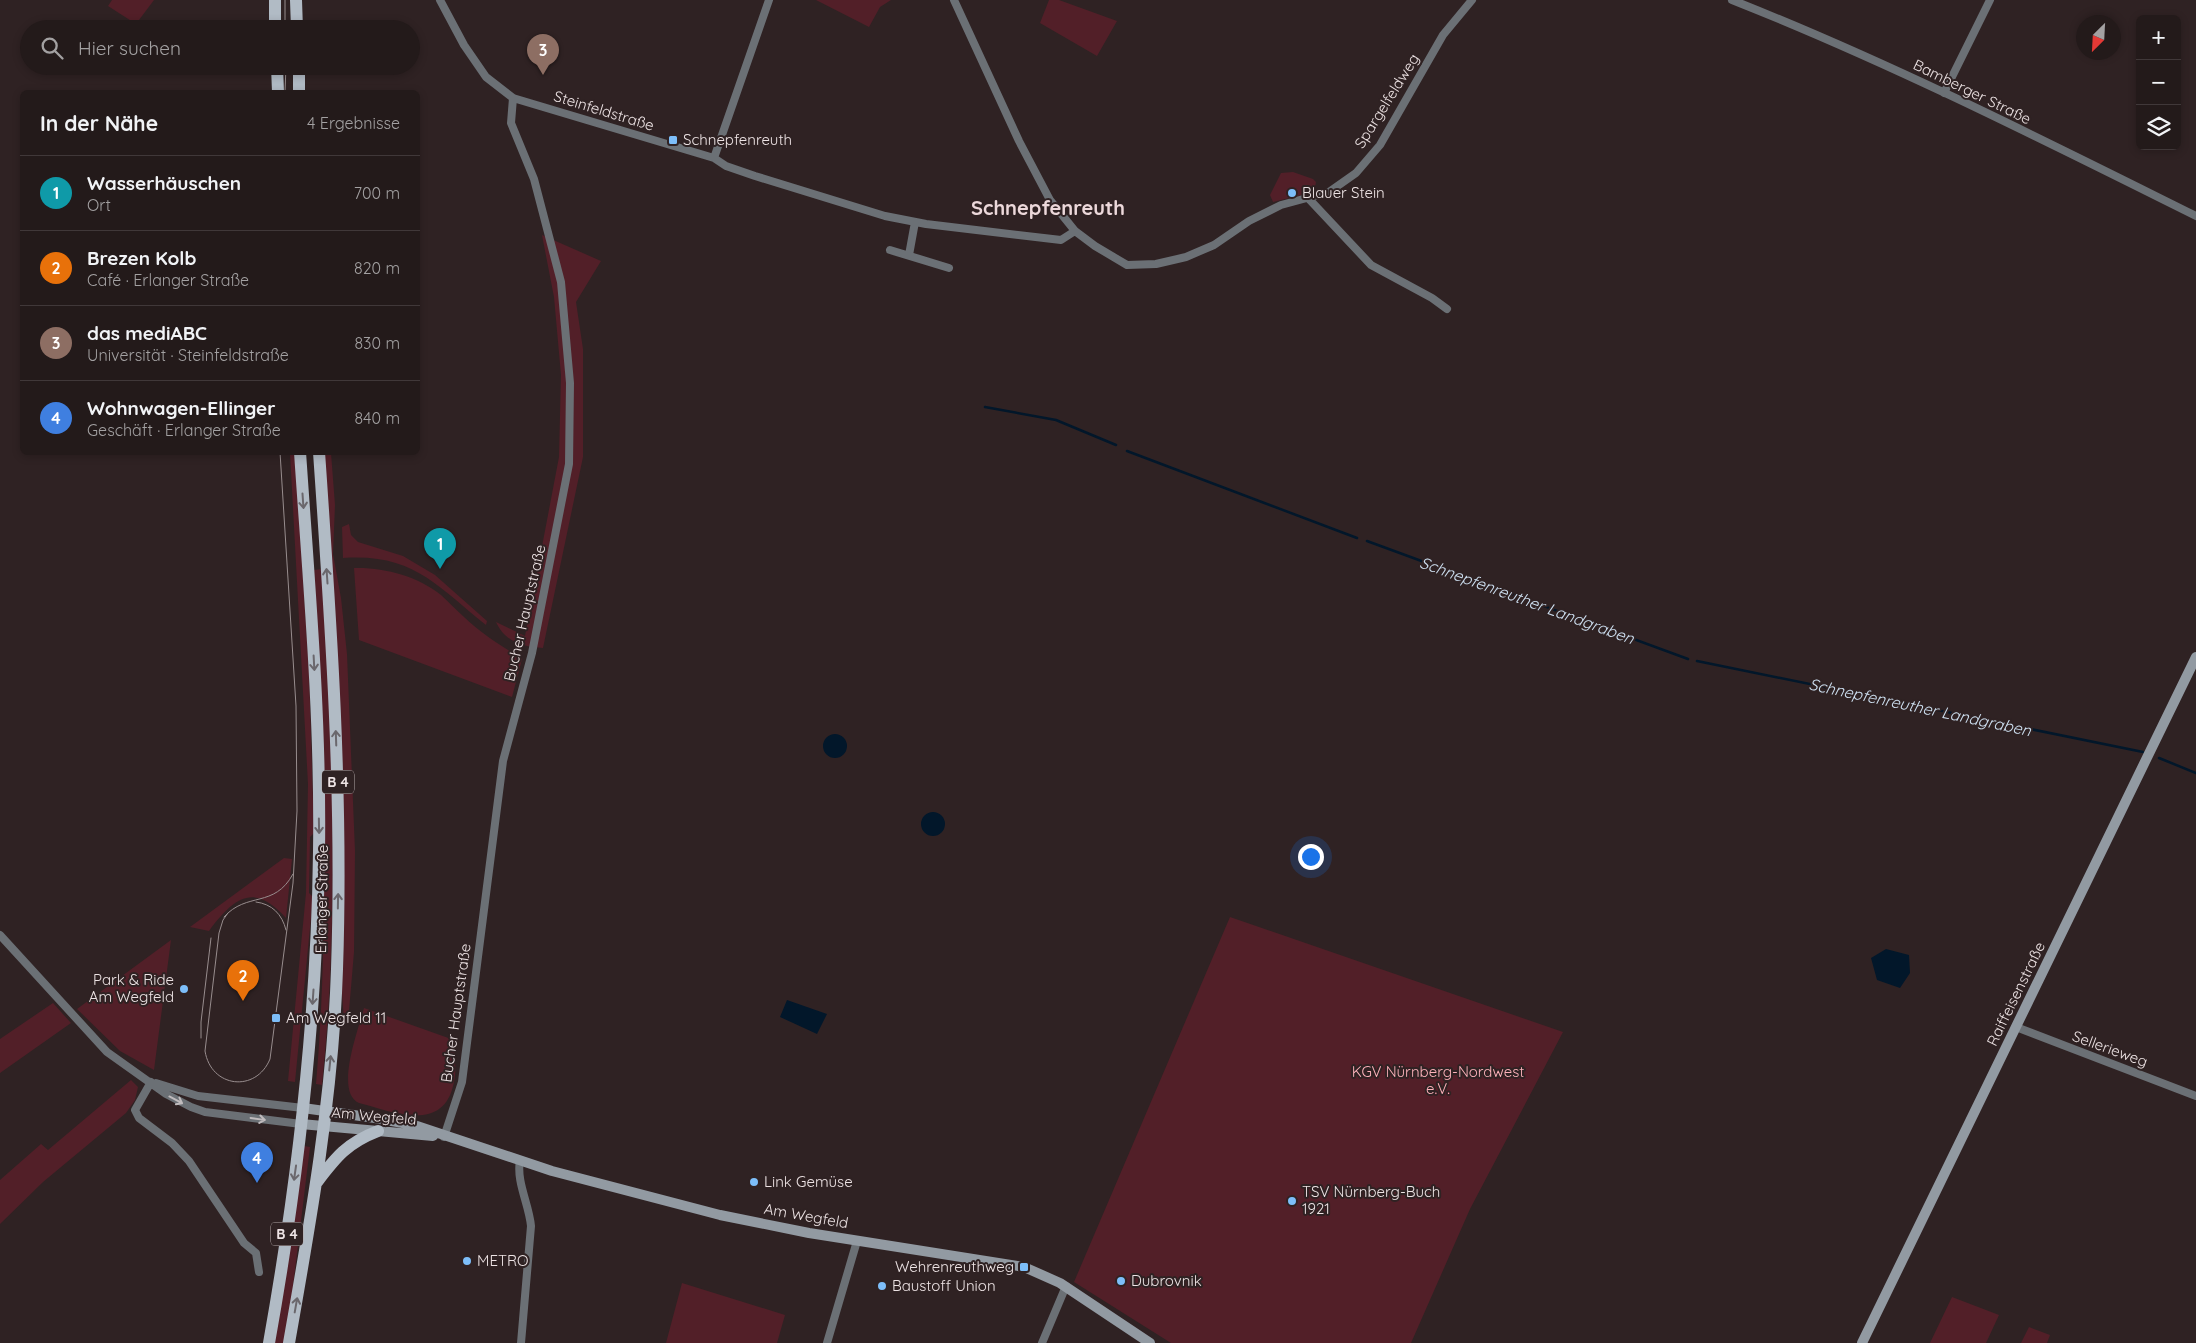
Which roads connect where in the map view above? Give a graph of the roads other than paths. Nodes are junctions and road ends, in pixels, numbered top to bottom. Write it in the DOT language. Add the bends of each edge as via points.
graph roads {
  1 [pos="275,0"];
  2 [pos="296,0"];
  3 [pos="440,0"];
  4 [pos="769,0"];
  5 [pos="954,0"];
  6 [pos="1472,0"];
  7 [pos="1732,0"];
  8 [pos="1990,0"];
  9 [pos="275,20"];
  10 [pos="297,20"];
  11 [pos="277,75"];
  12 [pos="299,75"];
  13 [pos="278,90"];
  14 [pos="299,90"];
  15 [pos="1944,92"];
  16 [pos="513,98"];
  17 [pos="714,158"];
  18 [pos="1309,199"];
  19 [pos="2196,216"];
  20 [pos="915,222"];
  21 [pos="1075,231"];
  22 [pos="890,250"];
  23 [pos="909,255"];
  24 [pos="949,268"];
  25 [pos="1447,309"];
  26 [pos="300,455"];
  27 [pos="319,455"];
  28 [pos="2196,657"];
  29 [pos="0,935"];
  30 [pos="2016,1027"];
  31 [pos="151,1082"];
  32 [pos="2196,1096"];
  33 [pos="303,1108"];
  34 [pos="325,1111"];
  35 [pos="301,1124"];
  36 [pos="323,1126"];
  37 [pos="378,1132"];
  38 [pos="444,1136"];
  39 [pos="520,1160"];
  40 [pos="316,1184"];
  41 [pos="857,1241"];
  42 [pos="259,1272"];
  43 [pos="1066,1286"];
  44 [pos="269,1343"];
  45 [pos="289,1343"];
  46 [pos="520,1343"];
  47 [pos="827,1343"];
  48 [pos="1042,1343"];
  49 [pos="1150,1343"];
  50 [pos="1862,1343"];
  1 -- 9 [label="main road"];
  2 -- 10 [label="main road"];
  3 -- 16 [label="street, Steinfeldstraße" via="464,45 490,80"];
  4 -- 17 [label="street"];
  5 -- 21 [label="street" via="1040,182"];
  6 -- 18 [label="street, Spargelfeldweg" via="1443,35 1380,145 1356,174 1329,192"];
  7 -- 15 [label="street, Bamberger Straße"];
  8 -- 15 [label="street"];
  11 -- 13 [label="main road"];
  12 -- 14 [label="main road"];
  15 -- 19 [label="street, Bamberger Straße"];
  16 -- 17 [label="street, Steinfeldstraße"];
  16 -- 38 [label="street, Bucher Hauptstraße" via="511,123 534,179 561,282 570,383 569,464 532,653 503,761 462,1082"];
  17 -- 20 [label="street, Steinfeldstraße" via="726,166 852,207"];
  18 -- 21 [label="street, Spargelfeldweg" via="1281,206 1249,221 1214,245 1186,257 1156,264 1127,265"];
  18 -- 25 [label="street" via="1371,265"];
  20 -- 21 [label="street, Steinfeldstraße" via="1061,240"];
  20 -- 23 [label="street"];
  22 -- 23 [label="street"];
  23 -- 24 [label="street"];
  26 -- 33 [label="main road, Erlanger Straße / B 4, one-way" via="316,706 319,849 317,937"];
  34 -- 27 [label="main road, Erlanger Straße / B 4, one-way" via="337,970 339,847 332,639"];
  28 -- 30 [label="street, Raiffeisenstraße"];
  29 -- 31 [label="street" via="108,1052"];
  30 -- 32 [label="street, Sellerieweg"];
  30 -- 50 [label="street, Raiffeisenstraße"];
  31 -- 33 [label="street" via="198,1096"];
  31 -- 35 [label="street, one-way" via="178,1101 206,1112"];
  31 -- 42 [label="street" via="135,1110 139,1118 172,1143 189,1161 244,1243 256,1253"];
  33 -- 34 [label="street, Am Wegfeld"];
  33 -- 35 [label="main road, Erlanger Straße / B 4"];
  34 -- 36 [label="main road, Erlanger Straße / B 4"];
  34 -- 38 [label="street, Am Wegfeld" via="414,1125"];
  35 -- 36 [label="street, Am Wegfeld"];
  35 -- 44 [label="main road, Erlanger Straße / B 4, one-way"];
  36 -- 37 [label="street, Am Wegfeld"];
  36 -- 40 [label="main road, Erlanger Straße / B 4"];
  37 -- 38 [label="street, Am Wegfeld"];
  37 -- 40 [label="main road, B 4" via="348,1145"];
  38 -- 39 [label="street, Am Wegfeld"];
  39 -- 41 [label="street, Am Wegfeld" via="720,1215"];
  39 -- 46 [label="street" via="519,1178 532,1226"];
  45 -- 40 [label="main road, Erlanger Straße / B 4, one-way"];
  41 -- 43 [label="street, Am Wegfeld" via="1012,1264"];
  41 -- 47 [label="street"];
  43 -- 48 [label="street"];
  43 -- 49 [label="street, Am Wegfeld"];
}
